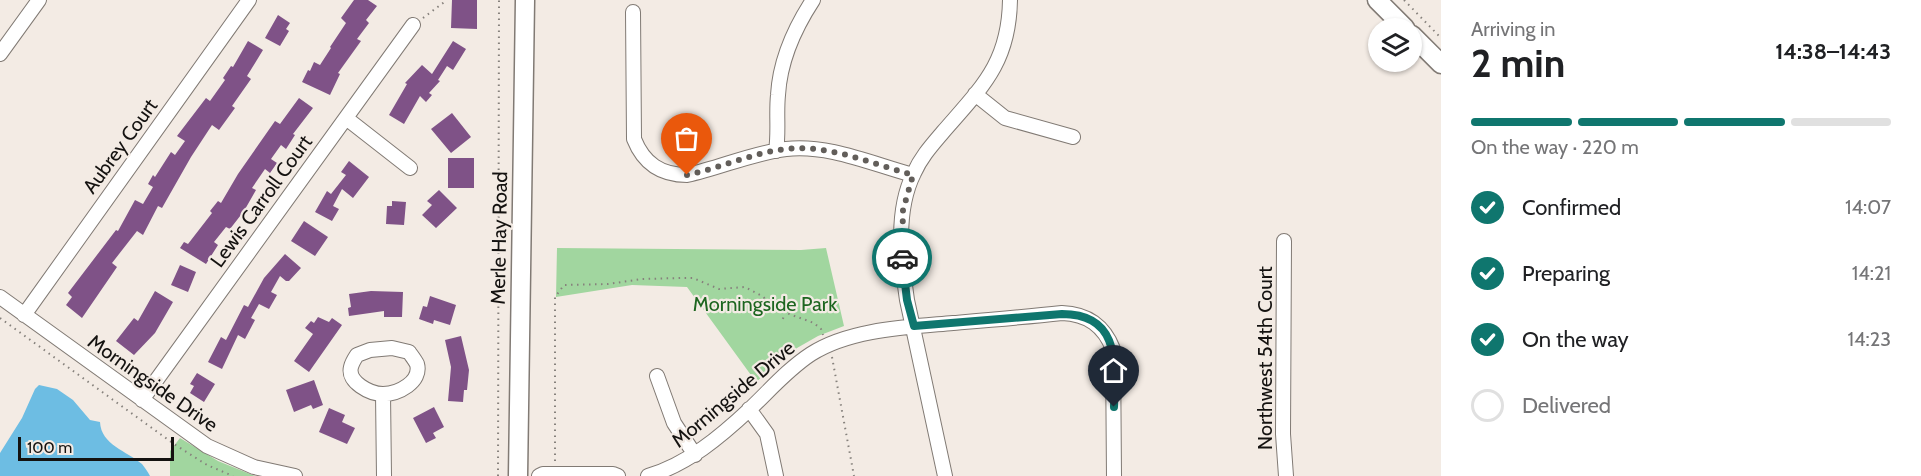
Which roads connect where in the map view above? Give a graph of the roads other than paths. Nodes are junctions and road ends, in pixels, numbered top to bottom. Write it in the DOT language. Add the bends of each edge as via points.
graph roads {
  1 [pos="39,0"];
  2 [pos="249,0"];
  3 [pos="525,0"];
  4 [pos="813,0"];
  5 [pos="1010,0"];
  6 [pos="1377,0"];
  7 [pos="633,12"];
  8 [pos="1395,18"];
  9 [pos="413,25"];
  10 [pos="1422,44"];
  11 [pos="0,54"];
  12 [pos="1441,64"];
  13 [pos="975,94"];
  14 [pos="345,118"];
  15 [pos="1073,137"];
  16 [pos="776,151"];
  17 [pos="410,168"];
  18 [pos="913,175"];
  19 [pos="1284,241"];
  20 [pos="0,297"];
  21 [pos="24,315"];
  22 [pos="914,326"];
  23 [pos="657,376"];
  24 [pos="383,394"];
  25 [pos="142,400"];
  26 [pos="749,409"];
  27 [pos="695,455"];
  28 [pos="295,476"];
  29 [pos="384,476"];
  30 [pos="518,476"];
  31 [pos="539,476"];
  32 [pos="618,476"];
  33 [pos="648,476"];
  34 [pos="776,476"];
  35 [pos="945,476"];
  36 [pos="1114,476"];
  37 [pos="1287,476"];
  1 -- 11 [label="street"];
  2 -- 21 [label="street, Aubrey Court"];
  3 -- 30 [label="main road, Merle Hay Road"];
  4 -- 16 [label="street" via="797,26 780,71"];
  5 -- 13 [label="street" via="1004,46 989,78"];
  6 -- 8 [label="main road"];
  7 -- 16 [label="street" via="633,127 634,139 645,160 663,172 687,175"];
  9 -- 14 [label="street, Lewis Carroll Court"];
  10 -- 12 [label="main road"];
  13 -- 15 [label="street" via="1005,118"];
  13 -- 18 [label="street" via="931,146"];
  14 -- 17 [label="street"];
  14 -- 25 [label="street, Lewis Carroll Court"];
  16 -- 18 [label="street" via="819,149"];
  18 -- 22 [label="street" via="903,210 902,248"];
  19 -- 37 [label="street, Northwest 54th Court" via="1283,434"];
  20 -- 21 [label="street, Morningside Drive"];
  21 -- 25 [label="street, Morningside Drive"];
  22 -- 26 [label="street, Morningside Drive" via="827,345 795,366"];
  22 -- 35 [label="street"];
  22 -- 36 [label="street, Morningside Drive" via="1062,314 1095,322 1113,349"];
  23 -- 27 [label="street" via="674,423"];
  24 -- 24 [label="street" via="406,388 415,378 417,365 409,352 392,348 357,355 350,368 353,379 360,387"];
  24 -- 29 [label="street"];
  25 -- 28 [label="street, Morningside Drive" via="229,458"];
  26 -- 27 [label="street, Morningside Drive"];
  26 -- 34 [label="street" via="767,434"];
  27 -- 33 [label="street, Morningside Drive"];
  31 -- 32 [label="street"];
}
